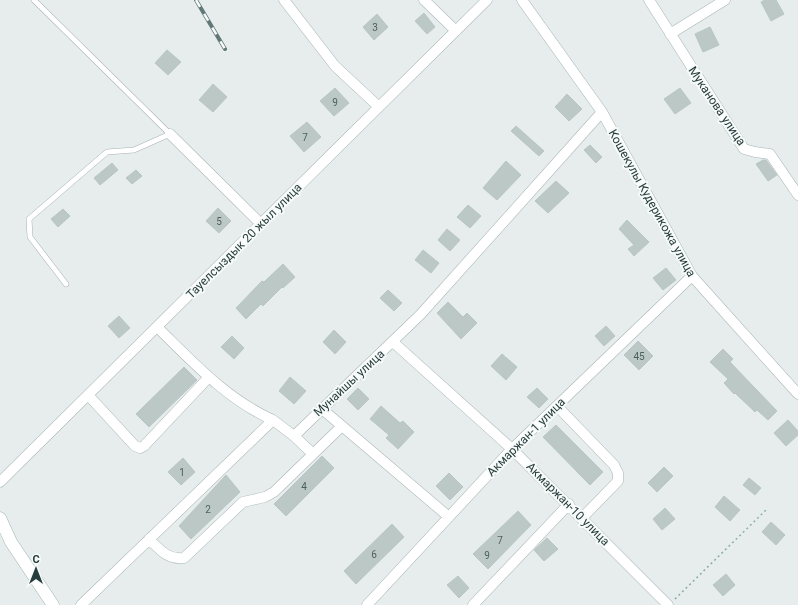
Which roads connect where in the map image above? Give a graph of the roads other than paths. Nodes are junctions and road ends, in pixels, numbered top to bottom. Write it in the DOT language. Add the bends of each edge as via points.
graph roads {
  1 [pos="34,0"];
  2 [pos="284,0"];
  3 [pos="424,0"];
  4 [pos="487,0"];
  5 [pos="522,0"];
  6 [pos="649,0"];
  7 [pos="725,0"];
  8 [pos="456,31"];
  9 [pos="670,34"];
  10 [pos="380,107"];
  11 [pos="602,112"];
  12 [pos="170,134"];
  13 [pos="798,195"];
  14 [pos="261,224"];
  15 [pos="692,276"];
  16 [pos="66,284"];
  17 [pos="157,327"];
  18 [pos="393,342"];
  19 [pos="209,378"];
  20 [pos="798,394"];
  21 [pos="88,395"];
  22 [pos="557,406"];
  23 [pos="322,409"];
  24 [pos="273,420"];
  25 [pos="342,426"];
  26 [pos="294,436"];
  27 [pos="512,449"];
  28 [pos="313,454"];
  29 [pos="0,482"];
  30 [pos="569,504"];
  31 [pos="449,516"];
  32 [pos="0,518"];
  33 [pos="582,518"];
  34 [pos="149,540"];
  35 [pos="672,602"];
  36 [pos="53,605"];
  37 [pos="81,605"];
  38 [pos="367,605"];
  39 [pos="473,605"];
  1 -- 12 [label="lane"];
  2 -- 10 [label="street" via="335,66"];
  3 -- 8 [label="street"];
  4 -- 8 [label="street, Тауелсыздык 20 жыл улица"];
  5 -- 11 [label="street, Кошекулы Кудерикожа улица"];
  6 -- 9 [label="street, Муканова улица"];
  7 -- 9 [label="street"];
  8 -- 10 [label="street, Тауелсыздык 20 жыл улица"];
  9 -- 13 [label="street, Муканова улица" via="744,149 770,154"];
  10 -- 14 [label="street, Тауелсыздык 20 жыл улица"];
  11 -- 15 [label="street, Кошекулы Кудерикожа улица"];
  11 -- 18 [label="street, Мунайшы улица"];
  12 -- 14 [label="street"];
  12 -- 16 [label="lane" via="134,150 107,152 29,219 30,237"];
  14 -- 17 [label="street, Тауелсыздык 20 жыл улица"];
  15 -- 20 [label="street, Кошекулы Кудерикожа улица"];
  15 -- 22 [label="street, Акмаржан-1 улица"];
  17 -- 19 [label="street"];
  17 -- 21 [label="street, Тауелсыздык 20 жыл улица"];
  18 -- 23 [label="street, Мунайшы улица"];
  18 -- 27 [label="street, Акмаржан-10 улица"];
  19 -- 21 [label="street" via="140,448 135,446"];
  19 -- 24 [label="street" via="244,406"];
  21 -- 29 [label="street, Тауелсыздык 20 жыл улица"];
  22 -- 27 [label="street, Акмаржан-1 улица"];
  22 -- 33 [label="street" via="618,473 618,481"];
  23 -- 25 [label="street"];
  23 -- 26 [label="street, Мунайшы улица"];
  24 -- 26 [label="street"];
  24 -- 34 [label="street"];
  25 -- 28 [label="street"];
  25 -- 31 [label="street"];
  26 -- 28 [label="street"];
  27 -- 30 [label="street, Акмаржан-10 улица"];
  27 -- 31 [label="street, Акмаржан-1 улица"];
  28 -- 34 [label="street" via="274,492 243,502 184,558 168,557"];
  30 -- 33 [label="street, Акмаржан-10 улица"];
  30 -- 39 [label="street"];
  31 -- 38 [label="street, Акмаржан-1 улица"];
  32 -- 36 [label="main road" via="11,542"];
  33 -- 35 [label="street, Акмаржан-10 улица"];
  34 -- 37 [label="street"];
}
